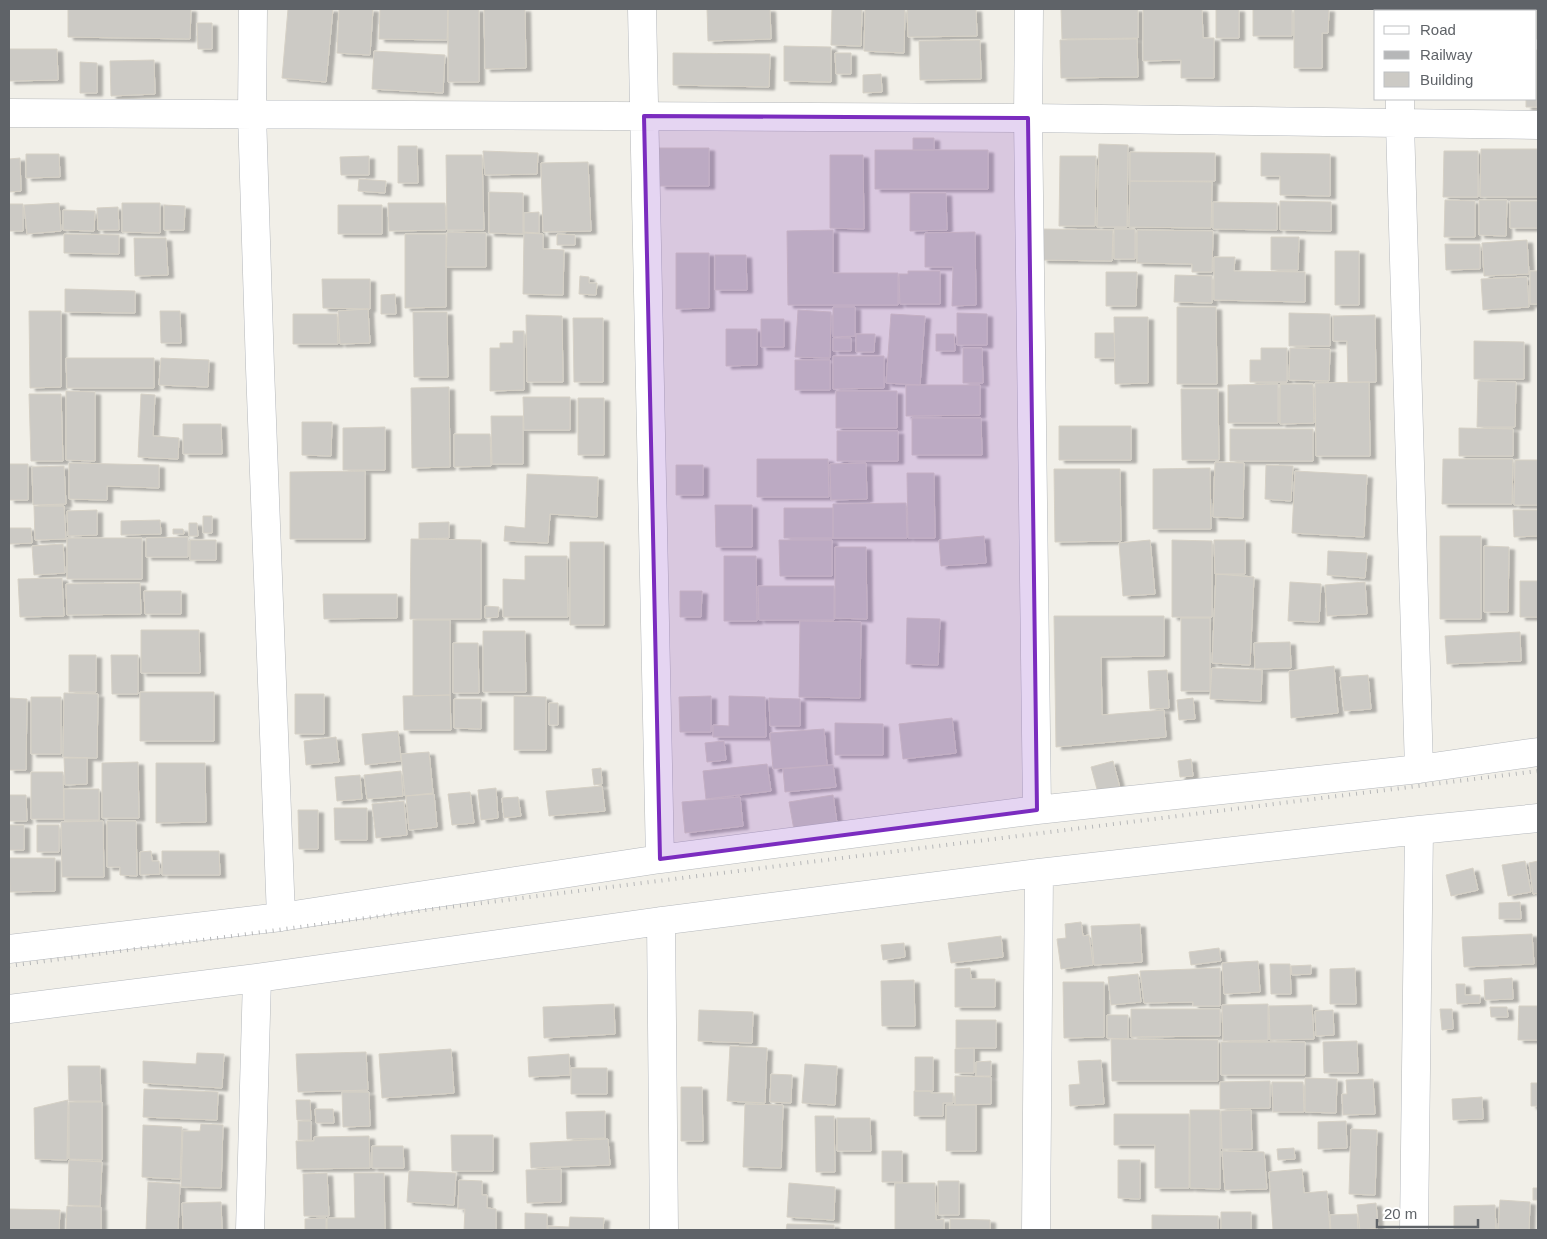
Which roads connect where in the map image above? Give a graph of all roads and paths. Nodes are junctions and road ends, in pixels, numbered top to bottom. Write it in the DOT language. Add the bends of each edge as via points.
graph roads {
  1 [pos="253,9"];
  2 [pos="642,9"];
  3 [pos="1029,9"];
  4 [pos="1400,112"];
  5 [pos="9,113"];
  6 [pos="252,114"];
  7 [pos="644,116"];
  8 [pos="1028,118"];
  9 [pos="1538,126"];
  10 [pos="1538,752"];
  11 [pos="1419,769"];
  12 [pos="1037,810"];
  13 [pos="1538,818"];
  14 [pos="1419,830"];
  15 [pos="660,859"];
  16 [pos="1039,873"];
  17 [pos="281,917"];
  18 [pos="661,921"];
  19 [pos="9,949"];
  20 [pos="257,978"];
  21 [pos="9,1009"];
  22 [pos="250,1230"];
  23 [pos="664,1230"];
  24 [pos="1036,1230"];
  25 [pos="1414,1230"];
  1 -- 6 [label="street"];
  2 -- 7 [label="street"];
  3 -- 8 [label="street"];
  4 -- 8 [label="street"];
  4 -- 9 [label="street"];
  4 -- 11 [label="street"];
  5 -- 6 [label="street"];
  6 -- 7 [label="street"];
  6 -- 17 [label="street"];
  7 -- 8 [label="street"];
  7 -- 15 [label="street"];
  8 -- 12 [label="street"];
  10 -- 11 [label="street"];
  11 -- 12 [label="street"];
  12 -- 15 [label="street"];
  13 -- 14 [label="street"];
  14 -- 16 [label="street"];
  14 -- 25 [label="street"];
  15 -- 17 [label="street"];
  16 -- 18 [label="street"];
  16 -- 24 [label="street"];
  17 -- 19 [label="street"];
  18 -- 20 [label="street"];
  18 -- 23 [label="street"];
  20 -- 21 [label="street"];
  20 -- 22 [label="street"];
}
